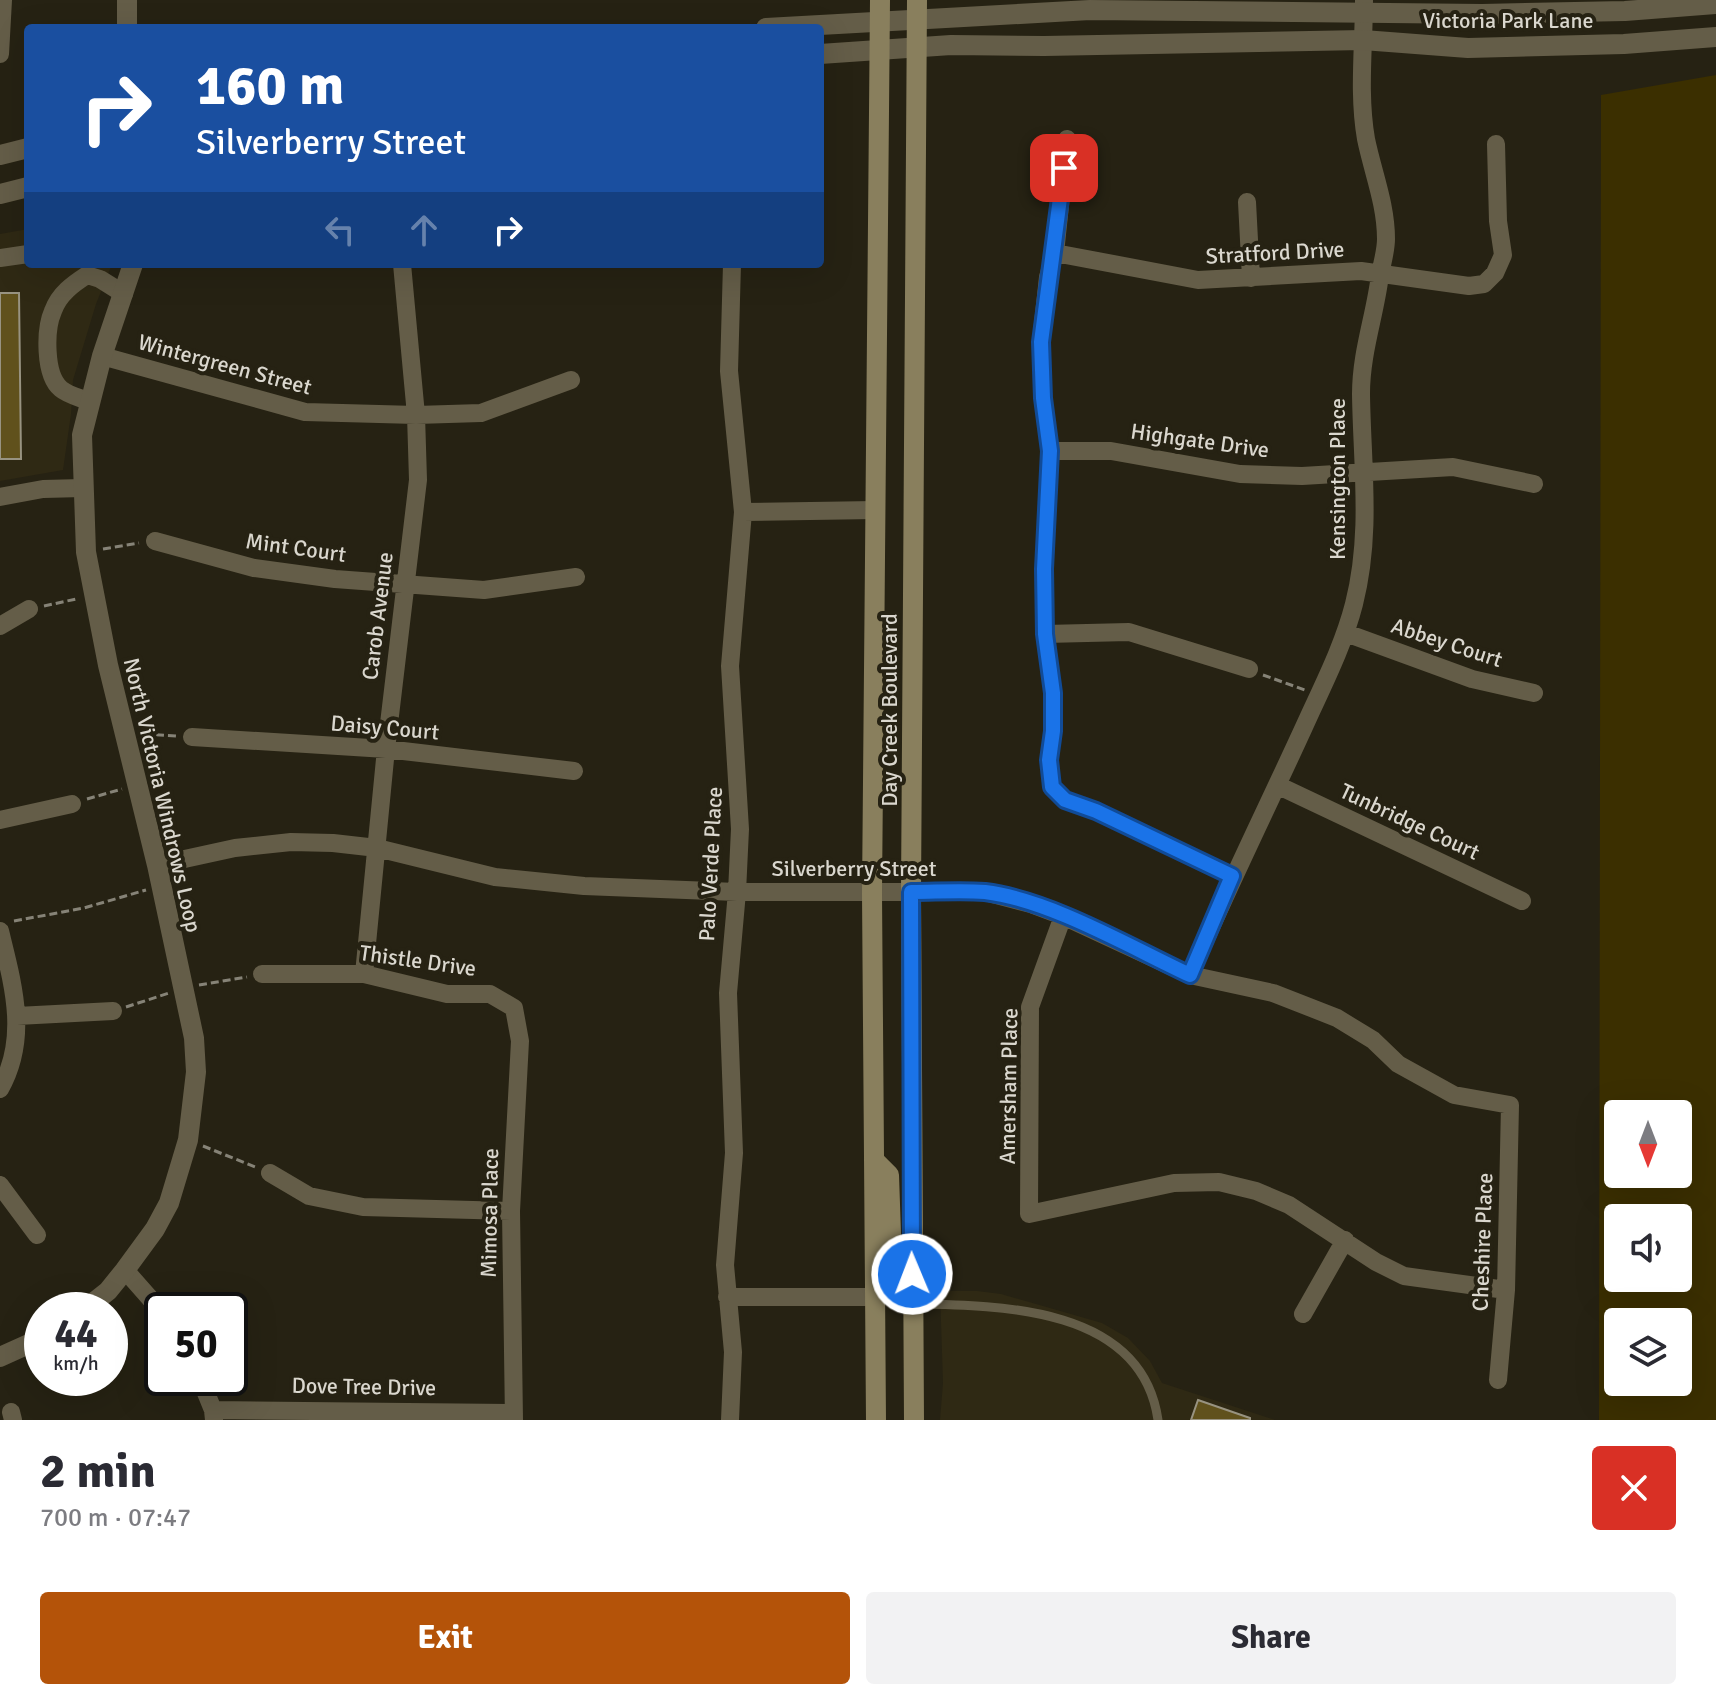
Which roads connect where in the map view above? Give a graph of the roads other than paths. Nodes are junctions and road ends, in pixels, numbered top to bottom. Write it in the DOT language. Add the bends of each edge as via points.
graph roads {
  1 [pos="3,0"];
  2 [pos="127,0"];
  3 [pos="880,0"];
  4 [pos="1716,4"];
  5 [pos="1364,6"];
  6 [pos="918,10"];
  7 [pos="880,22"];
  8 [pos="127,24"];
  9 [pos="824,25"];
  10 [pos="1716,37"];
  11 [pos="1363,40"];
  12 [pos="917,47"];
  13 [pos="879,49"];
  14 [pos="0,54"];
  15 [pos="824,54"];
  16 [pos="1067,139"];
  17 [pos="1496,144"];
  18 [pos="24,149"];
  19 [pos="0,155"];
  20 [pos="24,188"];
  21 [pos="0,194"];
  22 [pos="1247,202"];
  23 [pos="1055,253"];
  24 [pos="24,255"];
  25 [pos="0,258"];
  26 [pos="132,268"];
  27 [pos="402,268"];
  28 [pos="732,268"];
  29 [pos="82,269"];
  30 [pos="1381,273"];
  31 [pos="1251,278"];
  32 [pos="124,294"];
  33 [pos="102,356"];
  34 [pos="571,380"];
  35 [pos="90,402"];
  36 [pos="416,415"];
  37 [pos="1050,451"];
  38 [pos="1366,471"];
  39 [pos="1534,484"];
  40 [pos="83,488"];
  41 [pos="0,497"];
  42 [pos="875,510"];
  43 [pos="743,512"];
  44 [pos="155,541"];
  45 [pos="576,577"];
  46 [pos="405,583"];
  47 [pos="29,609"];
  48 [pos="0,626"];
  49 [pos="1346,633"];
  50 [pos="1045,634"];
  51 [pos="1249,669"];
  52 [pos="1534,693"];
  53 [pos="192,737"];
  54 [pos="386,749"];
  55 [pos="574,771"];
  56 [pos="1277,785"];
  57 [pos="72,804"];
  58 [pos="0,820"];
  59 [pos="377,848"];
  60 [pos="157,865"];
  61 [pos="1232,876"];
  62 [pos="737,892"];
  63 [pos="911,892"];
  64 [pos="872,893"];
  65 [pos="1522,901"];
  66 [pos="1063,916"];
  67 [pos="7,926"];
  68 [pos="262,974"];
  69 [pos="364,974"];
  70 [pos="1190,975"];
  71 [pos="514,1008"];
  72 [pos="113,1011"];
  73 [pos="17,1016"];
  74 [pos="0,1089"];
  75 [pos="1510,1105"];
  76 [pos="874,1160"];
  77 [pos="270,1173"];
  78 [pos="0,1185"];
  79 [pos="511,1211"];
  80 [pos="37,1235"];
  81 [pos="1345,1240"];
  82 [pos="125,1270"];
  83 [pos="1506,1290"];
  84 [pos="107,1292"];
  85 [pos="144,1292"];
  86 [pos="727,1297"];
  87 [pos="876,1297"];
  88 [pos="913,1304"];
  89 [pos="1303,1314"];
  90 [pos="24,1346"];
  91 [pos="0,1357"];
  92 [pos="1498,1380"];
  93 [pos="206,1396"];
  94 [pos="213,1415"];
  95 [pos="514,1416"];
  96 [pos="730,1420"];
  97 [pos="876,1420"];
  98 [pos="914,1420"];
  99 [pos="1158,1420"];
  1 -- 14 [label="street"];
  2 -- 8 [label="street"];
  3 -- 7 [label="main road, Day Creek Boulevard"];
  4 -- 5 [label="street, Victoria Park Lane" via="1520,13"];
  5 -- 6 [label="street, Victoria Park Lane"];
  5 -- 11 [label="street, Kensington Place"];
  6 -- 7 [label="street, Victoria Park Lane"];
  6 -- 12 [label="main road, Day Creek Boulevard"];
  7 -- 9 [label="street, Victoria Park Lane"];
  7 -- 13 [label="main road, Day Creek Boulevard"];
  10 -- 11 [label="street, Victoria Park Lane" via="1468,48"];
  11 -- 12 [label="street, Victoria Park Lane"];
  11 -- 30 [label="street, Kensington Place" via="1367,140 1386,224"];
  12 -- 13 [label="street, Victoria Park Lane"];
  12 -- 63 [label="main road, Day Creek Boulevard"];
  13 -- 15 [label="street, Victoria Park Lane"];
  13 -- 42 [label="main road, Day Creek Boulevard"];
  16 -- 23 [label="street"];
  17 -- 30 [label="street, Stratford Drive" via="1503,255 1495,273 1484,284 1469,286"];
  18 -- 19 [label="street"];
  20 -- 21 [label="street"];
  22 -- 31 [label="street"];
  23 -- 31 [label="street, Stratford Drive" via="1198,280"];
  23 -- 37 [label="street" via="1041,342"];
  24 -- 25 [label="street"];
  26 -- 32 [label="street, North Victoria Windrows Loop"];
  27 -- 36 [label="street, Carob Avenue"];
  28 -- 43 [label="street, Palo Verde Place" via="729,371"];
  29 -- 32 [label="street"];
  29 -- 35 [label="street" via="53,310 47,360 61,390"];
  30 -- 31 [label="street, Stratford Drive"];
  30 -- 38 [label="street, Kensington Place" via="1362,368"];
  32 -- 33 [label="street, North Victoria Windrows Loop"];
  33 -- 35 [label="street, North Victoria Windrows Loop"];
  33 -- 36 [label="street, Wintergreen Street" via="305,412"];
  34 -- 36 [label="street, Wintergreen Street" via="481,413"];
  35 -- 40 [label="street, North Victoria Windrows Loop" via="82,435"];
  36 -- 46 [label="street, Carob Avenue" via="418,480"];
  37 -- 38 [label="street, Highgate Drive" via="1111,451 1240,474"];
  37 -- 50 [label="street"];
  38 -- 39 [label="street, Highgate Drive" via="1453,467"];
  38 -- 49 [label="street, Kensington Place" via="1364,555"];
  40 -- 41 [label="street"];
  40 -- 60 [label="street, North Victoria Windrows Loop" via="93,595"];
  42 -- 43 [label="street"];
  42 -- 64 [label="main road, Day Creek Boulevard"];
  43 -- 62 [label="street, Palo Verde Place" via="730,666 740,789"];
  44 -- 46 [label="street, Mint Court" via="254,568"];
  45 -- 46 [label="street, Mint Court" via="484,590"];
  46 -- 54 [label="street, Carob Avenue"];
  47 -- 48 [label="street"];
  49 -- 52 [label="street, Abbey Court" via="1472,679"];
  49 -- 56 [label="street, Kensington Place"];
  50 -- 51 [label="street" via="1129,632"];
  50 -- 61 [label="street" via="1053,693 1052,787 1065,800"];
  53 -- 54 [label="street, Daisy Court"];
  54 -- 55 [label="street, Daisy Court"];
  54 -- 59 [label="street, Carob Avenue"];
  56 -- 61 [label="street, Kensington Place"];
  56 -- 65 [label="street, Tunbridge Court"];
  57 -- 58 [label="street"];
  59 -- 60 [label="street, Silverberry Street" via="291,842"];
  59 -- 62 [label="street, Silverberry Street" via="495,877"];
  59 -- 69 [label="street, Carob Avenue"];
  60 -- 82 [label="street, North Victoria Windrows Loop" via="194,1038 196,1072 188,1140 169,1203"];
  61 -- 70 [label="street, Kensington Place"];
  62 -- 64 [label="street, Silverberry Street"];
  62 -- 86 [label="street, Palo Verde Place" via="728,993 734,1153 726,1232"];
  63 -- 64 [label="street, Silverberry Street"];
  63 -- 66 [label="street, Silverberry Street" via="985,892"];
  63 -- 88 [label="main road, Day Creek Boulevard"];
  64 -- 76 [label="main road, Day Creek Boulevard"];
  66 -- 70 [label="street, Silverberry Street"];
  66 -- 81 [label="street, Amersham Place" via="1030,1007 1029,1214 1174,1183 1219,1182 1289,1205"];
  67 -- 73 [label="street"];
  68 -- 69 [label="street, Thistle Drive"];
  69 -- 71 [label="street, Thistle Drive" via="447,994 490,994"];
  70 -- 75 [label="street, Silverberry Street" via="1273,993 1337,1018 1373,1040 1398,1064 1454,1095"];
  71 -- 79 [label="street, Mimosa Place" via="520,1041"];
  72 -- 73 [label="street"];
  73 -- 74 [label="street" via="14,1051"];
  75 -- 83 [label="street, Cheshire Place"];
  76 -- 87 [label="main road, Day Creek Boulevard"];
  76 -- 88 [label="main road" via="889,1175 893,1291 899,1300"];
  77 -- 79 [label="street" via="309,1196 363,1207"];
  78 -- 80 [label="street"];
  79 -- 95 [label="street, Mimosa Place"];
  81 -- 83 [label="street" via="1404,1276"];
  81 -- 89 [label="street"];
  82 -- 84 [label="street, North Victoria Windrows Loop"];
  82 -- 85 [label="street"];
  83 -- 92 [label="street, Cheshire Place"];
  86 -- 87 [label="street"];
  86 -- 96 [label="street, Palo Verde Place" via="733,1352"];
  87 -- 97 [label="main road, Day Creek Boulevard"];
  88 -- 98 [label="main road, Day Creek Boulevard"];
  88 -- 99 [label="lane" via="989,1304 1106,1338 1134,1361 1151,1388"];
  90 -- 91 [label="street"];
  93 -- 94 [label="street"];
  94 -- 95 [label="street, Dove Tree Drive"];
}
